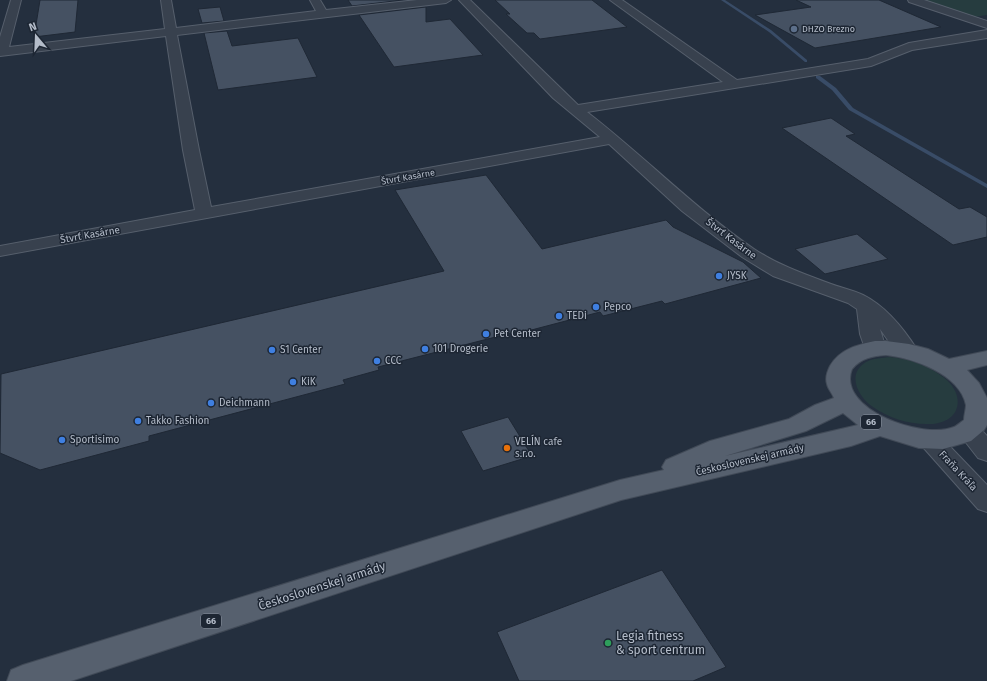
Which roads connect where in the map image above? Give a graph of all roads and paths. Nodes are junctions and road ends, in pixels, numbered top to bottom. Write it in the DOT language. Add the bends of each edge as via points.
graph roads {
  1 [pos="16,0"];
  2 [pos="166,0"];
  3 [pos="315,0"];
  4 [pos="446,0"];
  5 [pos="464,0"];
  6 [pos="615,0"];
  7 [pos="912,0"];
  8 [pos="323,14"];
  9 [pos="983,22"];
  10 [pos="171,32"];
  11 [pos="987,34"];
  12 [pos="1,52"];
  13 [pos="735,84"];
  14 [pos="575,110"];
  15 [pos="612,139"];
  16 [pos="204,214"];
  17 [pos="0,251"];
  18 [pos="867,308"];
  19 [pos="874,349"];
  20 [pos="907,351"];
  21 [pos="987,358"];
  22 [pos="947,367"];
  23 [pos="981,390"];
  24 [pos="847,402"];
  25 [pos="879,427"];
  26 [pos="969,432"];
  27 [pos="930,440"];
  28 [pos="987,452"];
  29 [pos="620,490"];
  30 [pos="987,502"];
  31 [pos="23,681"];
  1 -- 12 [label="street"];
  2 -- 10 [label="street"];
  3 -- 8 [label="street"];
  4 -- 8 [label="street"];
  5 -- 14 [label="street, Štvrť Kasárne"];
  6 -- 13 [label="street"];
  7 -- 9 [label="street"];
  8 -- 10 [label="street"];
  10 -- 12 [label="street"];
  10 -- 16 [label="street"];
  11 -- 13 [label="street" via="909,47 871,62"];
  13 -- 14 [label="street"];
  14 -- 15 [label="street, Štvrť Kasárne"];
  15 -- 16 [label="street, Štvrť Kasárne"];
  15 -- 18 [label="street, Štvrť Kasárne" via="688,206 761,262 780,272 855,299"];
  16 -- 17 [label="street, Štvrť Kasárne"];
  18 -- 19 [label="street"];
  18 -- 20 [label="street, Štvrť Kasárne" via="886,321"];
  19 -- 20 [label="main road, 66"];
  19 -- 24 [label="main road, 66" via="850,357 841,366 838,382"];
  20 -- 22 [label="main road, 66"];
  21 -- 22 [label="main road"];
  22 -- 23 [label="main road, 66"];
  23 -- 26 [label="main road, 66" via="980,412 976,425"];
  24 -- 25 [label="main road, 66"];
  24 -- 29 [label="main road, Československej armády / 66" via="797,425 719,448"];
  25 -- 27 [label="main road, 66" via="905,436"];
  25 -- 29 [label="main road, Československej armády / 66" via="851,437"];
  26 -- 27 [label="main road, 66" via="952,438"];
  26 -- 28 [label="street"];
  27 -- 30 [label="street, Fraňa Kráľa"];
  29 -- 31 [label="main road, Československej armády / 66"];
}
